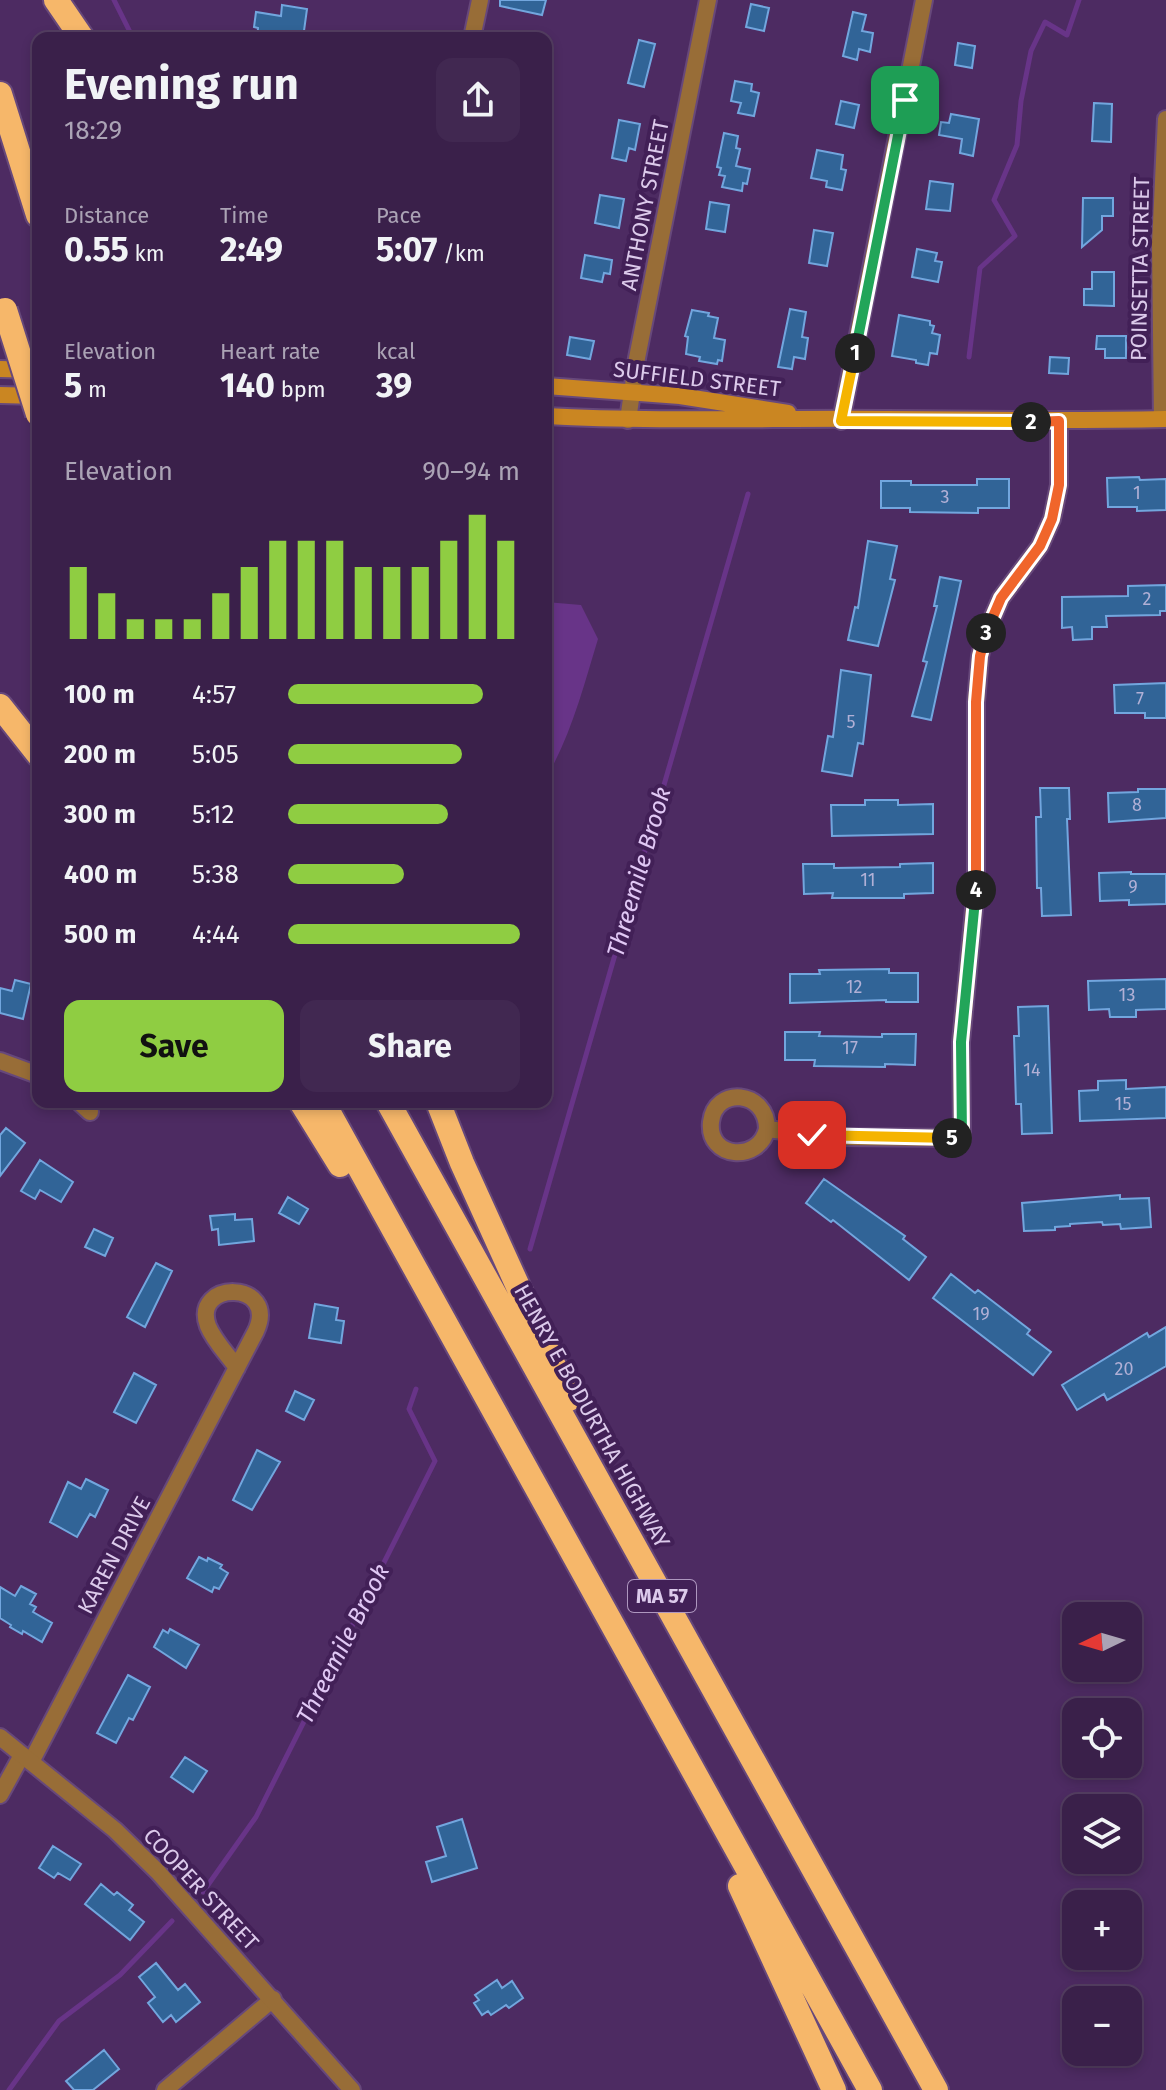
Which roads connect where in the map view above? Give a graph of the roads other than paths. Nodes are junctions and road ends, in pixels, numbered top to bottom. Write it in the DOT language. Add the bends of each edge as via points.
graph roads {
  1 [pos="56,0"];
  2 [pos="480,0"];
  3 [pos="708,0"];
  4 [pos="924,0"];
  5 [pos="78,32"];
  6 [pos="473,32"];
  7 [pos="0,94"];
  8 [pos="1166,119"];
  9 [pos="32,196"];
  10 [pos="2,303"];
  11 [pos="0,369"];
  12 [pos="32,370"];
  13 [pos="552,386"];
  14 [pos="632,392"];
  15 [pos="0,395"];
  16 [pos="32,396"];
  17 [pos="32,396"];
  18 [pos="552,416"];
  19 [pos="1164,419"];
  20 [pos="628,420"];
  21 [pos="841,421"];
  22 [pos="1059,421"];
  23 [pos="0,706"];
  24 [pos="32,746"];
  25 [pos="0,1061"];
  26 [pos="32,1073"];
  27 [pos="305,1108"];
  28 [pos="326,1108"];
  29 [pos="391,1108"];
  30 [pos="440,1108"];
  31 [pos="767,1129"];
  32 [pos="237,1368"];
  33 [pos="483,1393"];
  34 [pos="647,1569"];
  35 [pos="653,1699"];
  36 [pos="0,1737"];
  37 [pos="26,1758"];
  38 [pos="0,1795"];
  39 [pos="273,1999"];
  40 [pos="165,2090"];
  41 [pos="352,2090"];
  42 [pos="834,2090"];
  43 [pos="870,2090"];
  44 [pos="936,2090"];
  1 -- 5 [label="highway"];
  2 -- 6 [label="street"];
  3 -- 14 [label="street, ANTHONY STREET"];
  4 -- 21 [label="street"];
  7 -- 9 [label="highway"];
  8 -- 19 [label="street, POINSETTA STREET" via="1160,244"];
  10 -- 16 [label="highway, bridge"];
  11 -- 12 [label="main road"];
  13 -- 14 [label="main road, SUFFIELD STREET"];
  14 -- 20 [label="street, ANTHONY STREET"];
  14 -- 21 [label="main road, SUFFIELD STREET"];
  15 -- 17 [label="main road"];
  18 -- 20 [label="main road, SUFFIELD STREET"];
  19 -- 22 [label="main road, SUFFIELD STREET"];
  20 -- 21 [label="main road, SUFFIELD STREET"];
  21 -- 22 [label="main road, SUFFIELD STREET"];
  22 -- 31 [label="street" via="1059,485 1052,519 1040,546 1001,598 980,656 976,888 961,1042 962,1138 846,1137"];
  23 -- 24 [label="highway"];
  25 -- 26 [label="street"];
  27 -- 33 [label="highway"];
  28 -- 33 [label="highway, MA 57"];
  29 -- 34 [label="highway, HENRY E BODURTHA HIGHWAY / MA 57"];
  30 -- 34 [label="highway"];
  32 -- 37 [label="street, KAREN DRIVE"];
  33 -- 35 [label="highway, MA 57"];
  34 -- 44 [label="highway, HENRY E BODURTHA HIGHWAY / MA 57"];
  35 -- 42 [label="highway"];
  35 -- 43 [label="highway, MA 57"];
  36 -- 37 [label="street, COOPER STREET"];
  37 -- 38 [label="street, KAREN DRIVE"];
  37 -- 39 [label="street, COOPER STREET" via="115,1830"];
  39 -- 40 [label="street"];
  39 -- 41 [label="street, COOPER STREET"];
}
